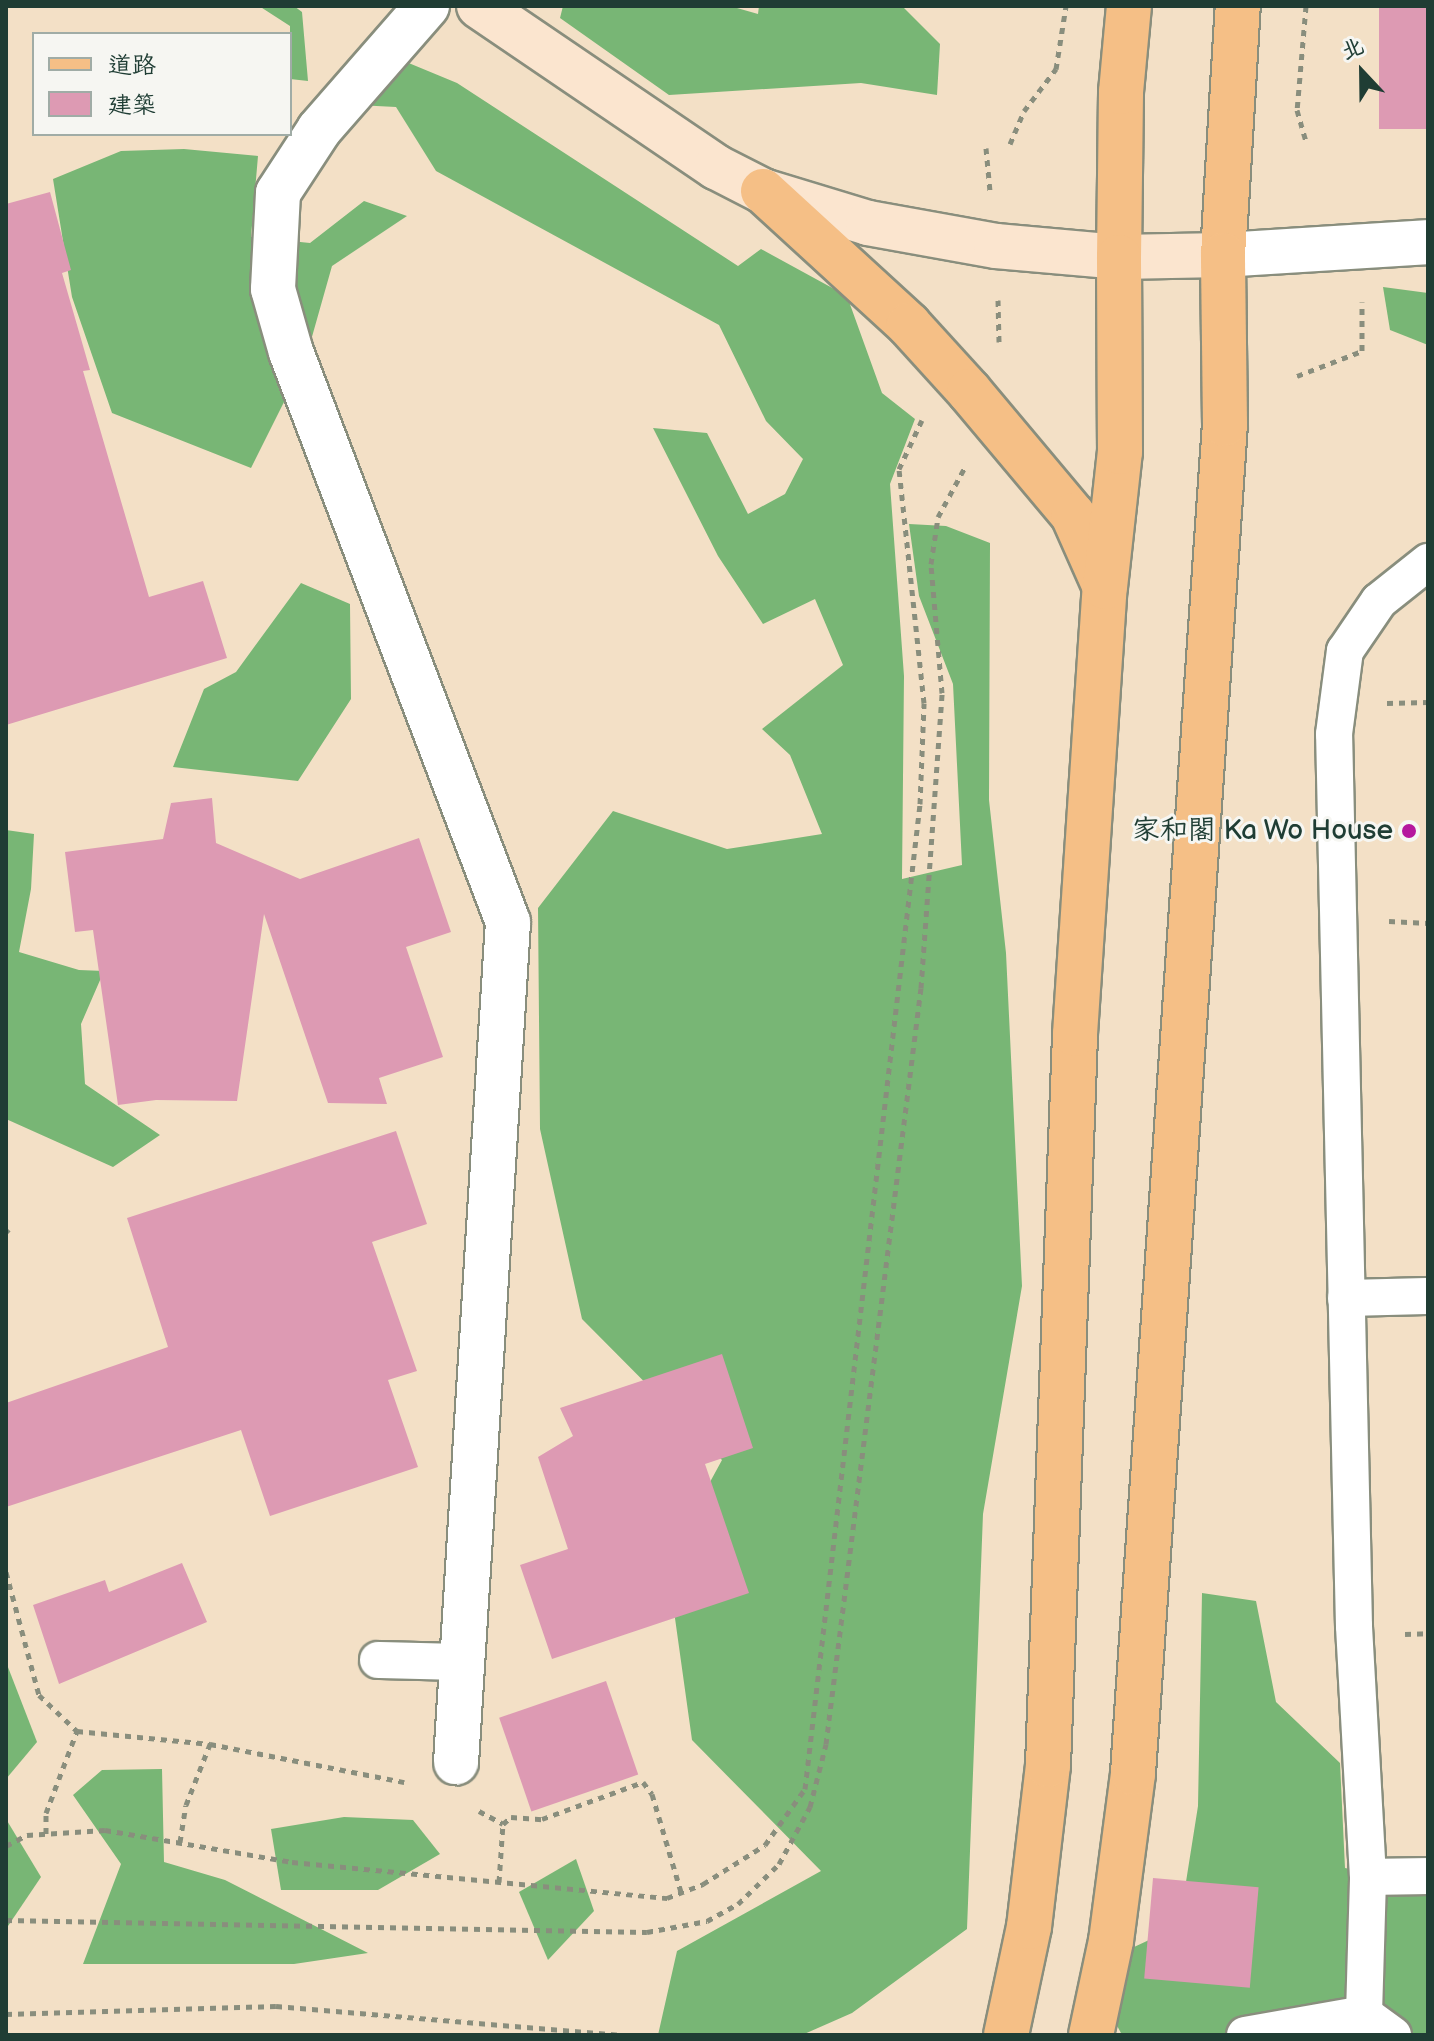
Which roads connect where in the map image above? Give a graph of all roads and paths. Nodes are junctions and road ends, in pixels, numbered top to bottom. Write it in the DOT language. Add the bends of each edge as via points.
graph roads {
  1 [pos="427,6"];
  2 [pos="479,6"];
  3 [pos="1066,6"];
  4 [pos="1129,6"];
  5 [pos="1238,6"];
  6 [pos="1306,6"];
  7 [pos="1010,144"];
  8 [pos="1307,144"];
  9 [pos="763,191"];
  10 [pos="1428,242"];
  11 [pos="1223,255"];
  12 [pos="1119,257"];
  13 [pos="1362,351"];
  14 [pos="1297,376"];
  15 [pos="924,415"];
  16 [pos="972,454"];
  17 [pos="1428,562"];
  18 [pos="1105,587"];
  19 [pos="1428,1296"];
  20 [pos="1346,1298"];
  21 [pos="6,1572"];
  22 [pos="378,1660"];
  23 [pos="462,1662"];
  24 [pos="77,1731"];
  25 [pos="210,1744"];
  26 [pos="456,1762"];
  27 [pos="412,1783"];
  28 [pos="467,1803"];
  29 [pos="503,1824"];
  30 [pos="46,1834"];
  31 [pos="180,1842"];
  32 [pos="6,1846"];
  33 [pos="1428,1876"];
  34 [pos="1368,1877"];
  35 [pos="499,1882"];
  36 [pos="681,1892"];
  37 [pos="6,1920"];
  38 [pos="6,2014"];
  39 [pos="1364,2014"];
  40 [pos="622,2035"];
  41 [pos="1006,2035"];
  42 [pos="1091,2035"];
  43 [pos="1245,2035"];
  44 [pos="1393,2035"];
  1 -- 23 [label="street" via="319,130 278,193 273,289 291,352 508,922"];
  2 -- 9 [label="main road" via="716,167"];
  3 -- 7 [label="path" via="1056,69 1024,111"];
  4 -- 12 [label="main road" via="1121,92"];
  5 -- 11 [label="main road"];
  6 -- 8 [label="path" via="1297,110"];
  9 -- 12 [label="main road" via="868,223 996,246"];
  9 -- 18 [label="main road" via="909,325 969,391 1073,515"];
  10 -- 11 [label="street"];
  11 -- 12 [label="main road"];
  11 -- 42 [label="main road" via="1225,424 1133,1773 1111,1941"];
  12 -- 18 [label="main road" via="1120,452"];
  13 -- 14 [label="path"];
  15 -- 36 [label="path" via="899,469 924,703 920,804 805,1789 765,1845"];
  16 -- 37 [label="path" via="938,517 931,564 942,693 921,988 826,1744 821,1776 797,1837 760,1886 738,1904 707,1921 647,1932"];
  17 -- 20 [label="lane" via="1379,601 1345,651 1334,734"];
  18 -- 41 [label="main road" via="1075,1034 1048,1765 1029,1927"];
  19 -- 20 [label="lane"];
  20 -- 34 [label="lane"];
  21 -- 24 [label="path" via="39,1695"];
  22 -- 23 [label="lane"];
  23 -- 26 [label="street"];
  24 -- 25 [label="path"];
  24 -- 30 [label="path" via="46,1813"];
  25 -- 27 [label="path"];
  25 -- 31 [label="path" via="186,1805"];
  28 -- 29 [label="path"];
  29 -- 35 [label="path"];
  29 -- 36 [label="path" via="511,1817 542,1819 643,1782 652,1794"];
  30 -- 31 [label="path" via="105,1830"];
  30 -- 32 [label="path" via="27,1835"];
  31 -- 35 [label="path" via="292,1862"];
  33 -- 34 [label="lane"];
  34 -- 39 [label="lane"];
  35 -- 36 [label="path" via="667,1898"];
  38 -- 40 [label="path" via="276,2006"];
  39 -- 43 [label="lane"];
  39 -- 44 [label="lane"];
}
